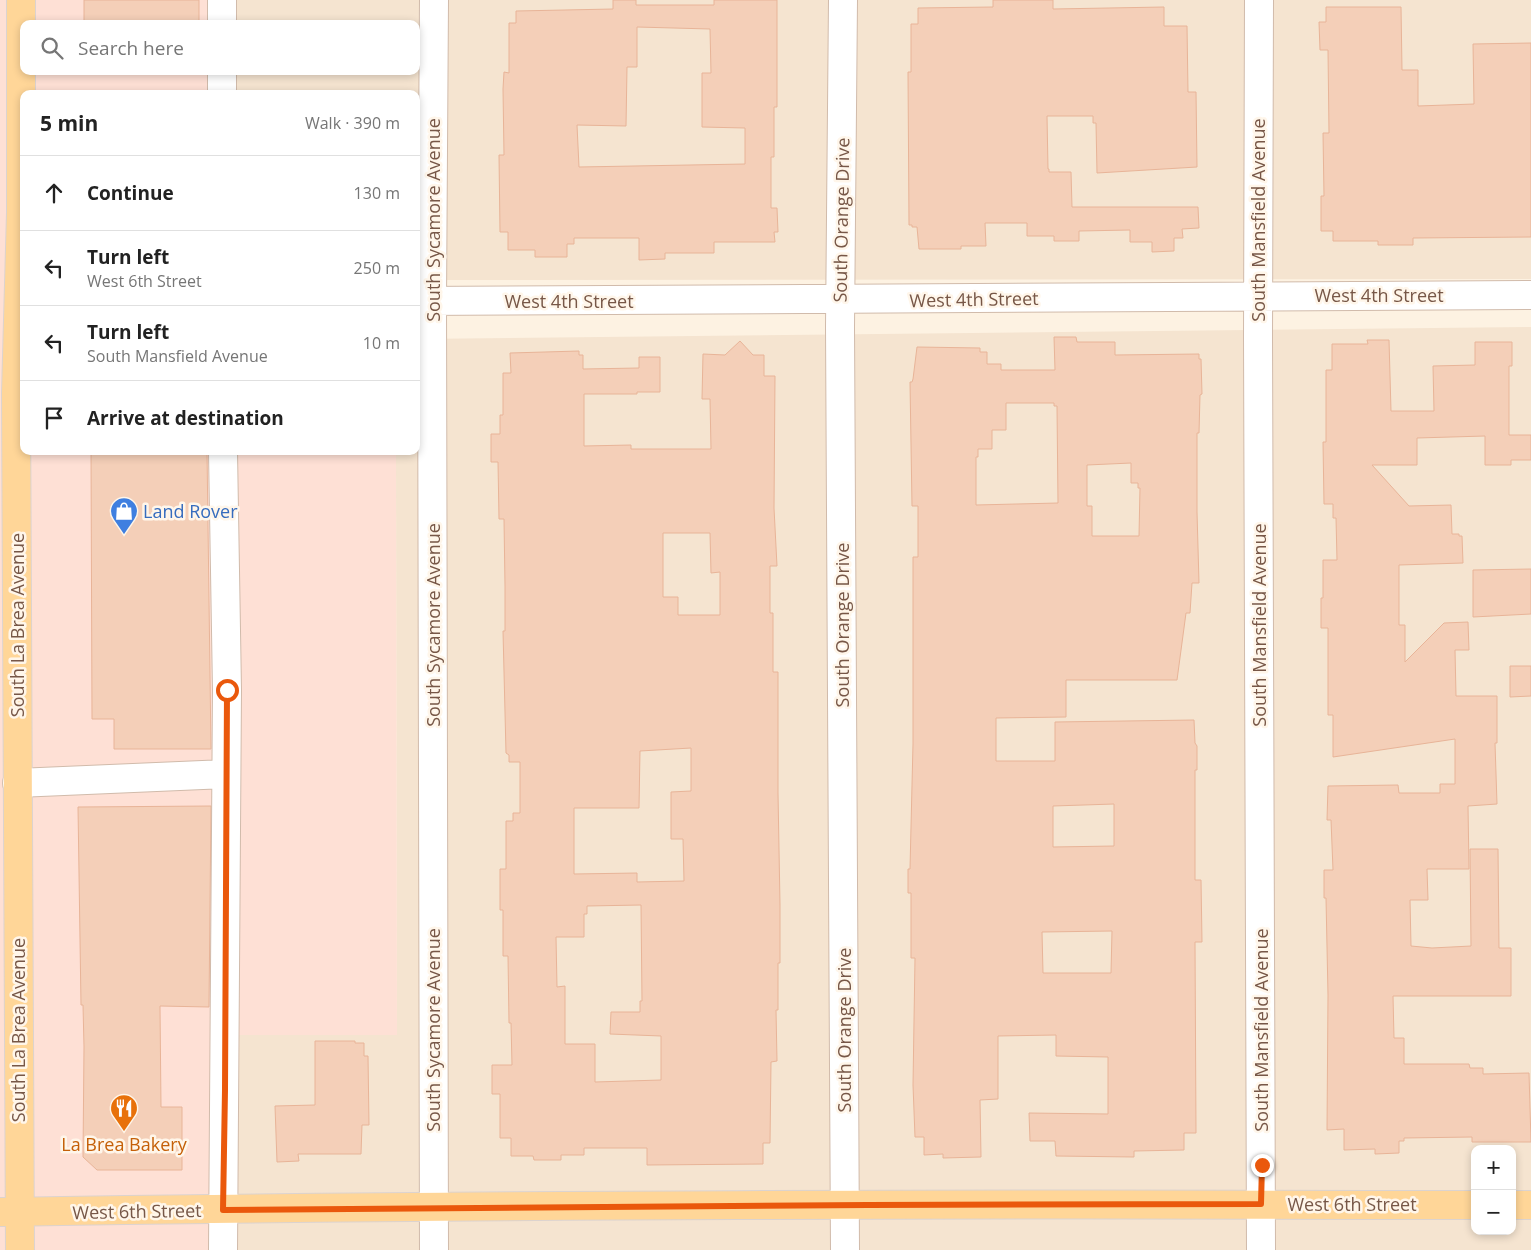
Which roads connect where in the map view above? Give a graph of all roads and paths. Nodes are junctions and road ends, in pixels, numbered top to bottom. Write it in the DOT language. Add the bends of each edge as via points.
graph roads {
  1 [pos="21,0"];
  2 [pos="222,0"];
  3 [pos="434,0"];
  4 [pos="843,0"];
  5 [pos="1259,0"];
  6 [pos="21,20"];
  7 [pos="222,20"];
  8 [pos="20,43"];
  9 [pos="222,75"];
  10 [pos="222,90"];
  11 [pos="1531,295"];
  12 [pos="1258,296"];
  13 [pos="840,300"];
  14 [pos="14,301"];
  15 [pos="424,302"];
  16 [pos="223,455"];
  17 [pos="226,774"];
  18 [pos="17,783"];
  19 [pos="9,965"];
  20 [pos="1261,1204"];
  21 [pos="844,1205"];
  22 [pos="1471,1205"];
  23 [pos="1516,1205"];
  24 [pos="1531,1205"];
  25 [pos="434,1208"];
  26 [pos="223,1210"];
  27 [pos="10,1212"];
  28 [pos="20,1250"];
  29 [pos="223,1250"];
  30 [pos="434,1250"];
  31 [pos="845,1250"];
  32 [pos="1262,1250"];
  1 -- 6 [label="main road, South La Brea Avenue"];
  2 -- 7 [label="street"];
  3 -- 15 [label="street, South Sycamore Avenue"];
  4 -- 13 [label="street, South Orange Drive"];
  5 -- 12 [label="street, South Mansfield Avenue"];
  8 -- 14 [label="main road, South La Brea Avenue"];
  9 -- 10 [label="street"];
  11 -- 12 [label="street, West 4th Street"];
  12 -- 13 [label="street, West 4th Street"];
  12 -- 20 [label="street, South Mansfield Avenue"];
  13 -- 15 [label="street, West 4th Street"];
  13 -- 21 [label="street, South Orange Drive"];
  14 -- 18 [label="main road, South La Brea Avenue"];
  15 -- 25 [label="street, South Sycamore Avenue"];
  16 -- 17 [label="street"];
  17 -- 18 [label="street"];
  17 -- 26 [label="street"];
  18 -- 19 [label="main road, South La Brea Avenue"];
  19 -- 27 [label="main road, South La Brea Avenue"];
  20 -- 21 [label="main road, West 6th Street"];
  20 -- 22 [label="main road, West 6th Street"];
  20 -- 32 [label="street, South Mansfield Avenue"];
  21 -- 25 [label="main road, West 6th Street"];
  21 -- 31 [label="street, South Orange Drive"];
  23 -- 24 [label="main road"];
  25 -- 26 [label="main road, West 6th Street"];
  25 -- 30 [label="street, South Sycamore Avenue"];
  26 -- 27 [label="main road, West 6th Street"];
  26 -- 29 [label="street"];
  27 -- 28 [label="main road, South La Brea Avenue"];
}
